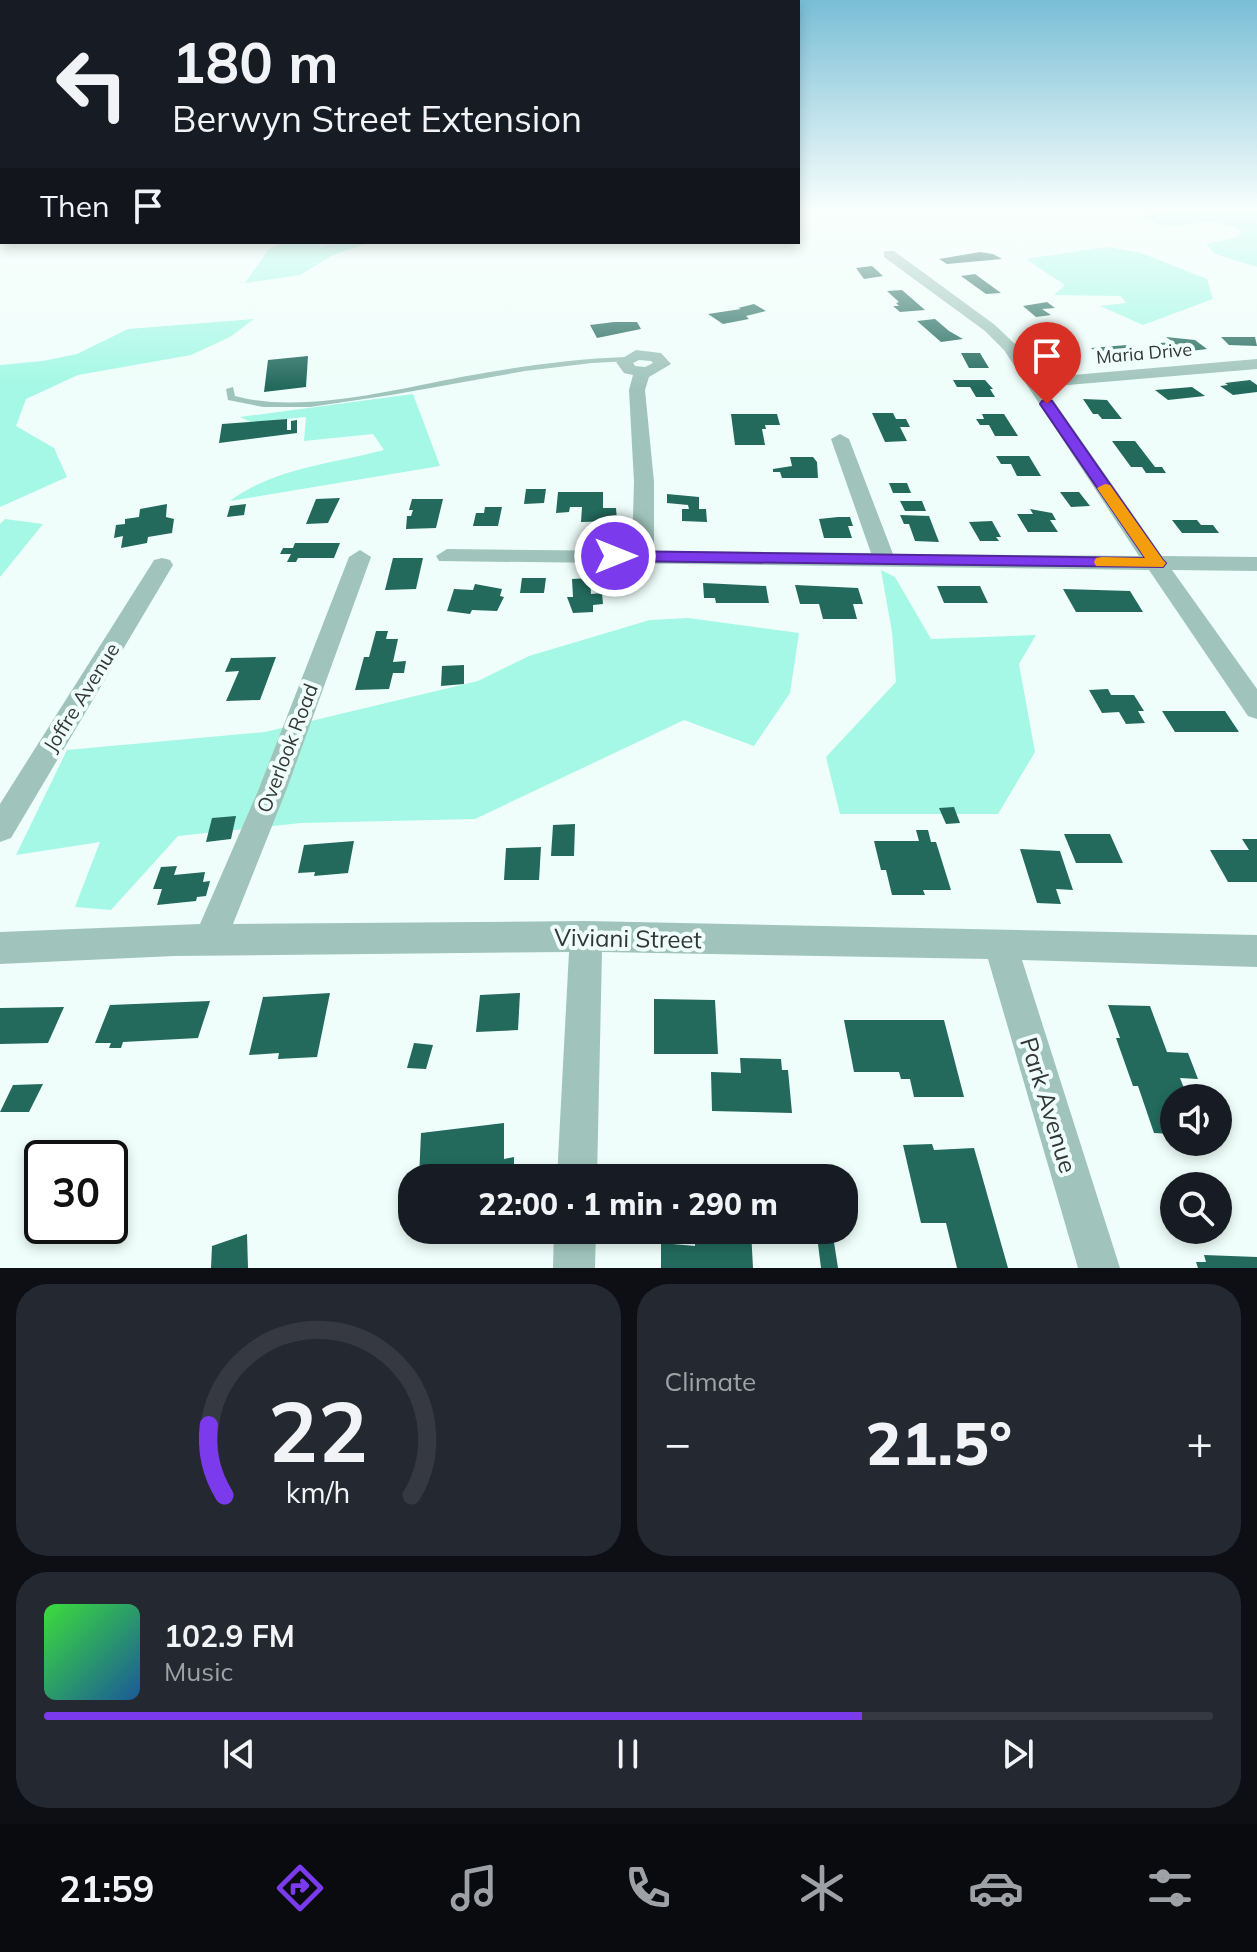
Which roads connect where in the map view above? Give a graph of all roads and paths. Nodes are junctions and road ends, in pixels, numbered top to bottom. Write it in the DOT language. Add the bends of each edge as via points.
graph roads {
  1 [pos="908,268"];
  2 [pos="626,359"];
  3 [pos="1257,364"];
  4 [pos="642,372"];
  5 [pos="1035,383"];
  6 [pos="230,389"];
  7 [pos="840,439"];
  8 [pos="447,556"];
  9 [pos="643,556"];
  10 [pos="360,557"];
  11 [pos="884,558"];
  12 [pos="1157,563"];
  13 [pos="1257,564"];
  14 [pos="162,565"];
  15 [pos="1257,709"];
  16 [pos="0,829"];
  17 [pos="586,936"];
  18 [pos="211,938"];
  19 [pos="1000,943"];
  20 [pos="0,948"];
  21 [pos="1257,951"];
  22 [pos="578,1164"];
  23 [pos="575,1244"];
  24 [pos="574,1268"];
  25 [pos="1099,1268"];
  1 -- 5 [label="street" via="990,328"];
  2 -- 4 [label="street" via="626,368"];
  2 -- 4 [label="street" via="643,354 663,361 659,369"];
  2 -- 6 [label="lane" via="571,361 279,408 231,398"];
  3 -- 5 [label="street, Maria Drive"];
  4 -- 9 [label="street" via="637,390"];
  5 -- 12 [label="street"];
  7 -- 11 [label="street"];
  8 -- 9 [label="street"];
  9 -- 11 [label="street"];
  10 -- 18 [label="street, Overlook Road"];
  11 -- 12 [label="street"];
  12 -- 13 [label="street"];
  12 -- 15 [label="street"];
  14 -- 16 [label="street, Joffre Avenue"];
  17 -- 18 [label="street, Viviani Street"];
  17 -- 19 [label="street, Viviani Street"];
  17 -- 22 [label="street"];
  18 -- 20 [label="street, Viviani Street"];
  19 -- 21 [label="street, Viviani Street"];
  19 -- 25 [label="street, Park Avenue"];
  23 -- 24 [label="street"];
}
